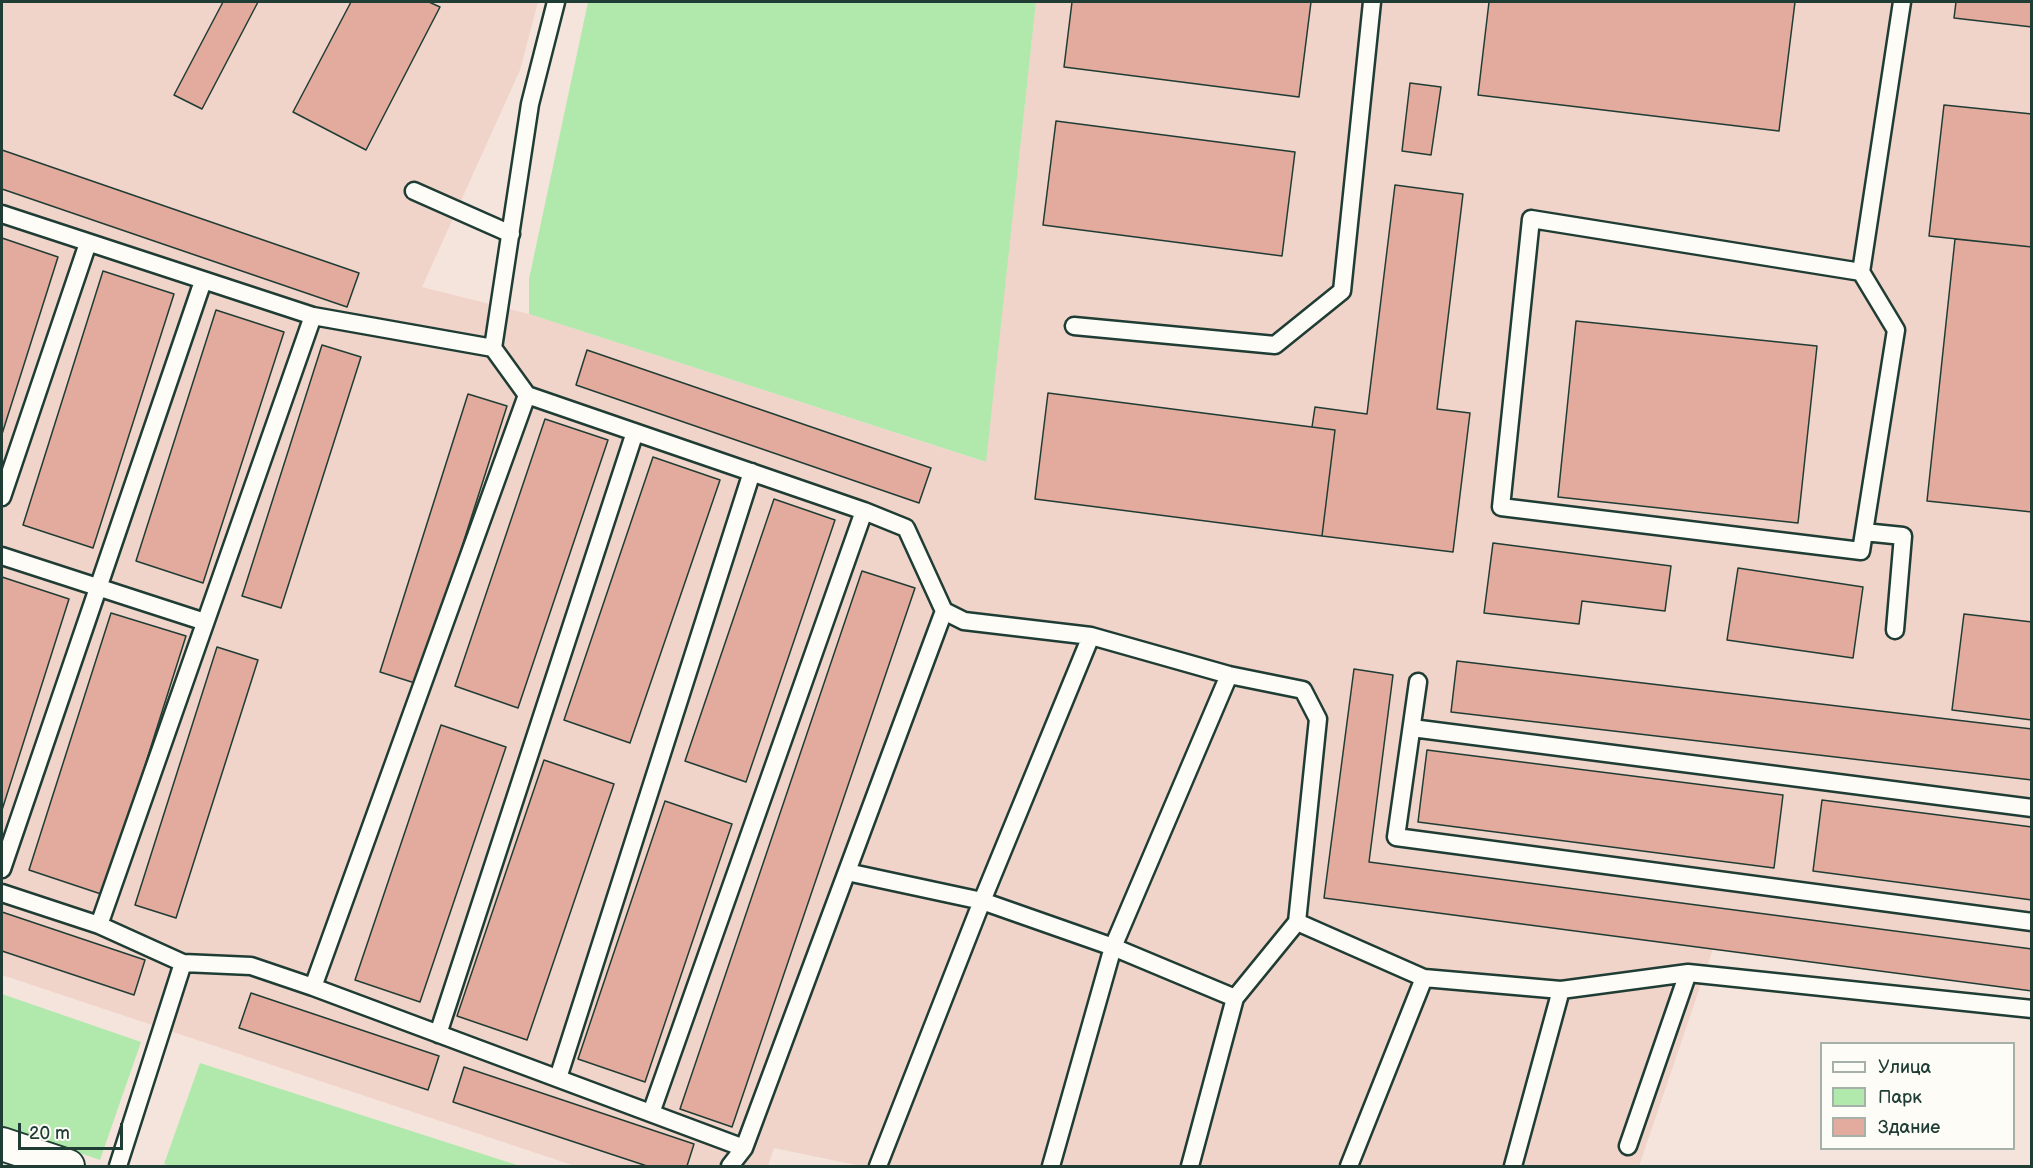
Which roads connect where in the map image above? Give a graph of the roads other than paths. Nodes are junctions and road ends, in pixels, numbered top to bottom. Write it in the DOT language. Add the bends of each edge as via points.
graph roads {
  1 [pos="556,2"];
  2 [pos="1372,2"];
  3 [pos="1902,2"];
  4 [pos="414,190"];
  5 [pos="2,214"];
  6 [pos="511,234"];
  7 [pos="88,243"];
  8 [pos="1861,272"];
  9 [pos="203,281"];
  10 [pos="313,316"];
  11 [pos="1074,326"];
  12 [pos="494,348"];
  13 [pos="527,395"];
  14 [pos="635,432"];
  15 [pos="752,472"];
  16 [pos="2,497"];
  17 [pos="864,511"];
  18 [pos="1864,532"];
  19 [pos="2,556"];
  20 [pos="98,588"];
  21 [pos="944,611"];
  22 [pos="205,622"];
  23 [pos="1895,630"];
  24 [pos="1091,636"];
  25 [pos="1228,675"];
  26 [pos="1418,682"];
  27 [pos="1412,728"];
  28 [pos="2031,808"];
  29 [pos="2,869"];
  30 [pos="847,872"];
  31 [pos="2,893"];
  32 [pos="982,901"];
  33 [pos="1297,922"];
  34 [pos="2031,922"];
  35 [pos="99,925"];
  36 [pos="1113,946"];
  37 [pos="183,963"];
  38 [pos="1688,974"];
  39 [pos="1424,978"];
  40 [pos="313,987"];
  41 [pos="1561,990"];
  42 [pos="1235,998"];
  43 [pos="2031,1010"];
  44 [pos="438,1034"];
  45 [pos="558,1078"];
  46 [pos="651,1113"];
  47 [pos="2,1144"];
  48 [pos="1628,1146"];
  49 [pos="744,1148"];
  50 [pos="68,1167"];
  51 [pos="118,1167"];
  52 [pos="730,1167"];
  53 [pos="878,1167"];
  54 [pos="1051,1167"];
  55 [pos="1190,1167"];
  56 [pos="1349,1167"];
  57 [pos="1513,1167"];
  1 -- 6 [label="lane" via="530,104"];
  2 -- 11 [label="lane" via="1342,291 1275,345"];
  3 -- 8 [label="lane"];
  4 -- 6 [label="lane"];
  5 -- 7 [label="lane"];
  6 -- 12 [label="lane"];
  7 -- 9 [label="lane"];
  7 -- 16 [label="lane"];
  8 -- 18 [label="lane" via="1896,330"];
  8 -- 18 [label="lane" via="1531,219 1501,507 1861,551"];
  9 -- 10 [label="lane"];
  9 -- 20 [label="lane"];
  10 -- 12 [label="lane"];
  10 -- 22 [label="lane"];
  12 -- 13 [label="lane"];
  13 -- 14 [label="lane"];
  13 -- 40 [label="lane"];
  14 -- 15 [label="lane"];
  14 -- 44 [label="lane"];
  15 -- 17 [label="lane"];
  15 -- 45 [label="lane"];
  17 -- 21 [label="lane" via="906,528"];
  17 -- 46 [label="lane"];
  18 -- 23 [label="lane" via="1903,536"];
  19 -- 20 [label="lane"];
  20 -- 22 [label="lane"];
  20 -- 29 [label="lane"];
  21 -- 24 [label="lane" via="964,621"];
  21 -- 30 [label="lane"];
  22 -- 35 [label="lane"];
  24 -- 25 [label="lane"];
  24 -- 32 [label="lane"];
  25 -- 33 [label="lane" via="1302,690 1318,719"];
  25 -- 36 [label="lane"];
  26 -- 27 [label="lane"];
  27 -- 28 [label="lane"];
  27 -- 34 [label="lane" via="1396,837"];
  30 -- 32 [label="lane"];
  30 -- 49 [label="lane"];
  31 -- 35 [label="lane"];
  32 -- 36 [label="lane"];
  32 -- 53 [label="lane"];
  33 -- 39 [label="lane"];
  33 -- 42 [label="lane"];
  35 -- 37 [label="lane"];
  36 -- 42 [label="lane"];
  36 -- 54 [label="lane"];
  37 -- 40 [label="lane" via="251,966"];
  37 -- 51 [label="lane"];
  38 -- 41 [label="lane"];
  38 -- 43 [label="lane"];
  38 -- 48 [label="lane"];
  39 -- 41 [label="lane"];
  39 -- 56 [label="lane"];
  40 -- 44 [label="lane"];
  41 -- 57 [label="lane"];
  42 -- 55 [label="lane"];
  44 -- 45 [label="lane"];
  45 -- 46 [label="lane"];
  46 -- 49 [label="lane"];
  47 -- 50 [label="street"];
  49 -- 52 [label="lane"];
}
